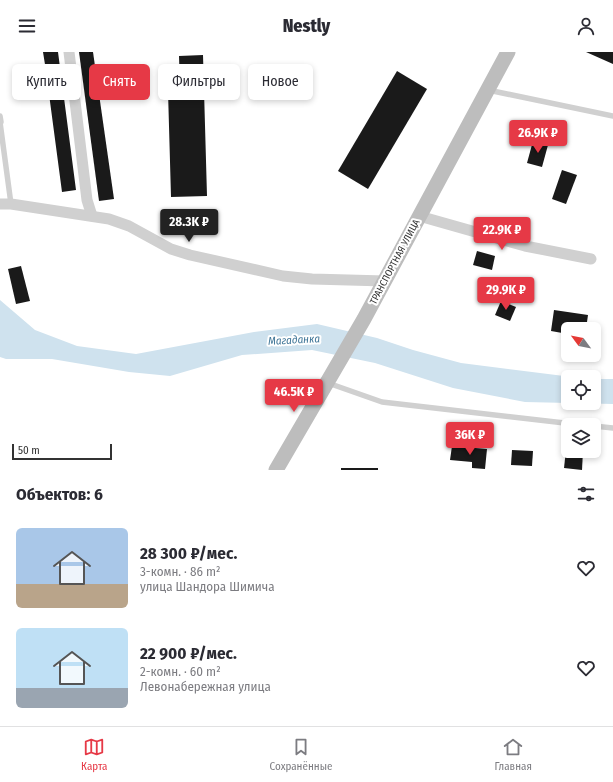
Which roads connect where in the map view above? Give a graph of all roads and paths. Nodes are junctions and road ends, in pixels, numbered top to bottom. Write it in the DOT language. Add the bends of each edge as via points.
graph roads {
  1 [pos="69,52"];
  2 [pos="508,52"];
  3 [pos="488,90"];
  4 [pos="613,116"];
  5 [pos="0,120"];
  6 [pos="5,204"];
  7 [pos="92,216"];
  8 [pos="420,216"];
  9 [pos="591,259"];
  10 [pos="384,281"];
  11 [pos="328,383"];
  12 [pos="561,423"];
  13 [pos="601,427"];
  14 [pos="613,428"];
  15 [pos="276,470"];
  1 -- 7 [label="street" via="87,200"];
  2 -- 3 [label="main road, ТРАНСПОРТНАЯ УЛИЦА"];
  3 -- 4 [label="lane"];
  3 -- 8 [label="main road, ТРАНСПОРТНАЯ УЛИЦА"];
  5 -- 6 [label="lane"];
  6 -- 7 [label="street"];
  7 -- 10 [label="street" via="119,222 171,249 190,255 312,279"];
  8 -- 9 [label="street" via="525,246"];
  8 -- 10 [label="main road, ТРАНСПОРТНАЯ УЛИЦА"];
  10 -- 11 [label="main road, ТРАНСПОРТНАЯ УЛИЦА"];
  11 -- 12 [label="lane" via="382,402"];
  11 -- 15 [label="main road, ТРАНСПОРТНАЯ УЛИЦА"];
  13 -- 14 [label="lane"];
}
